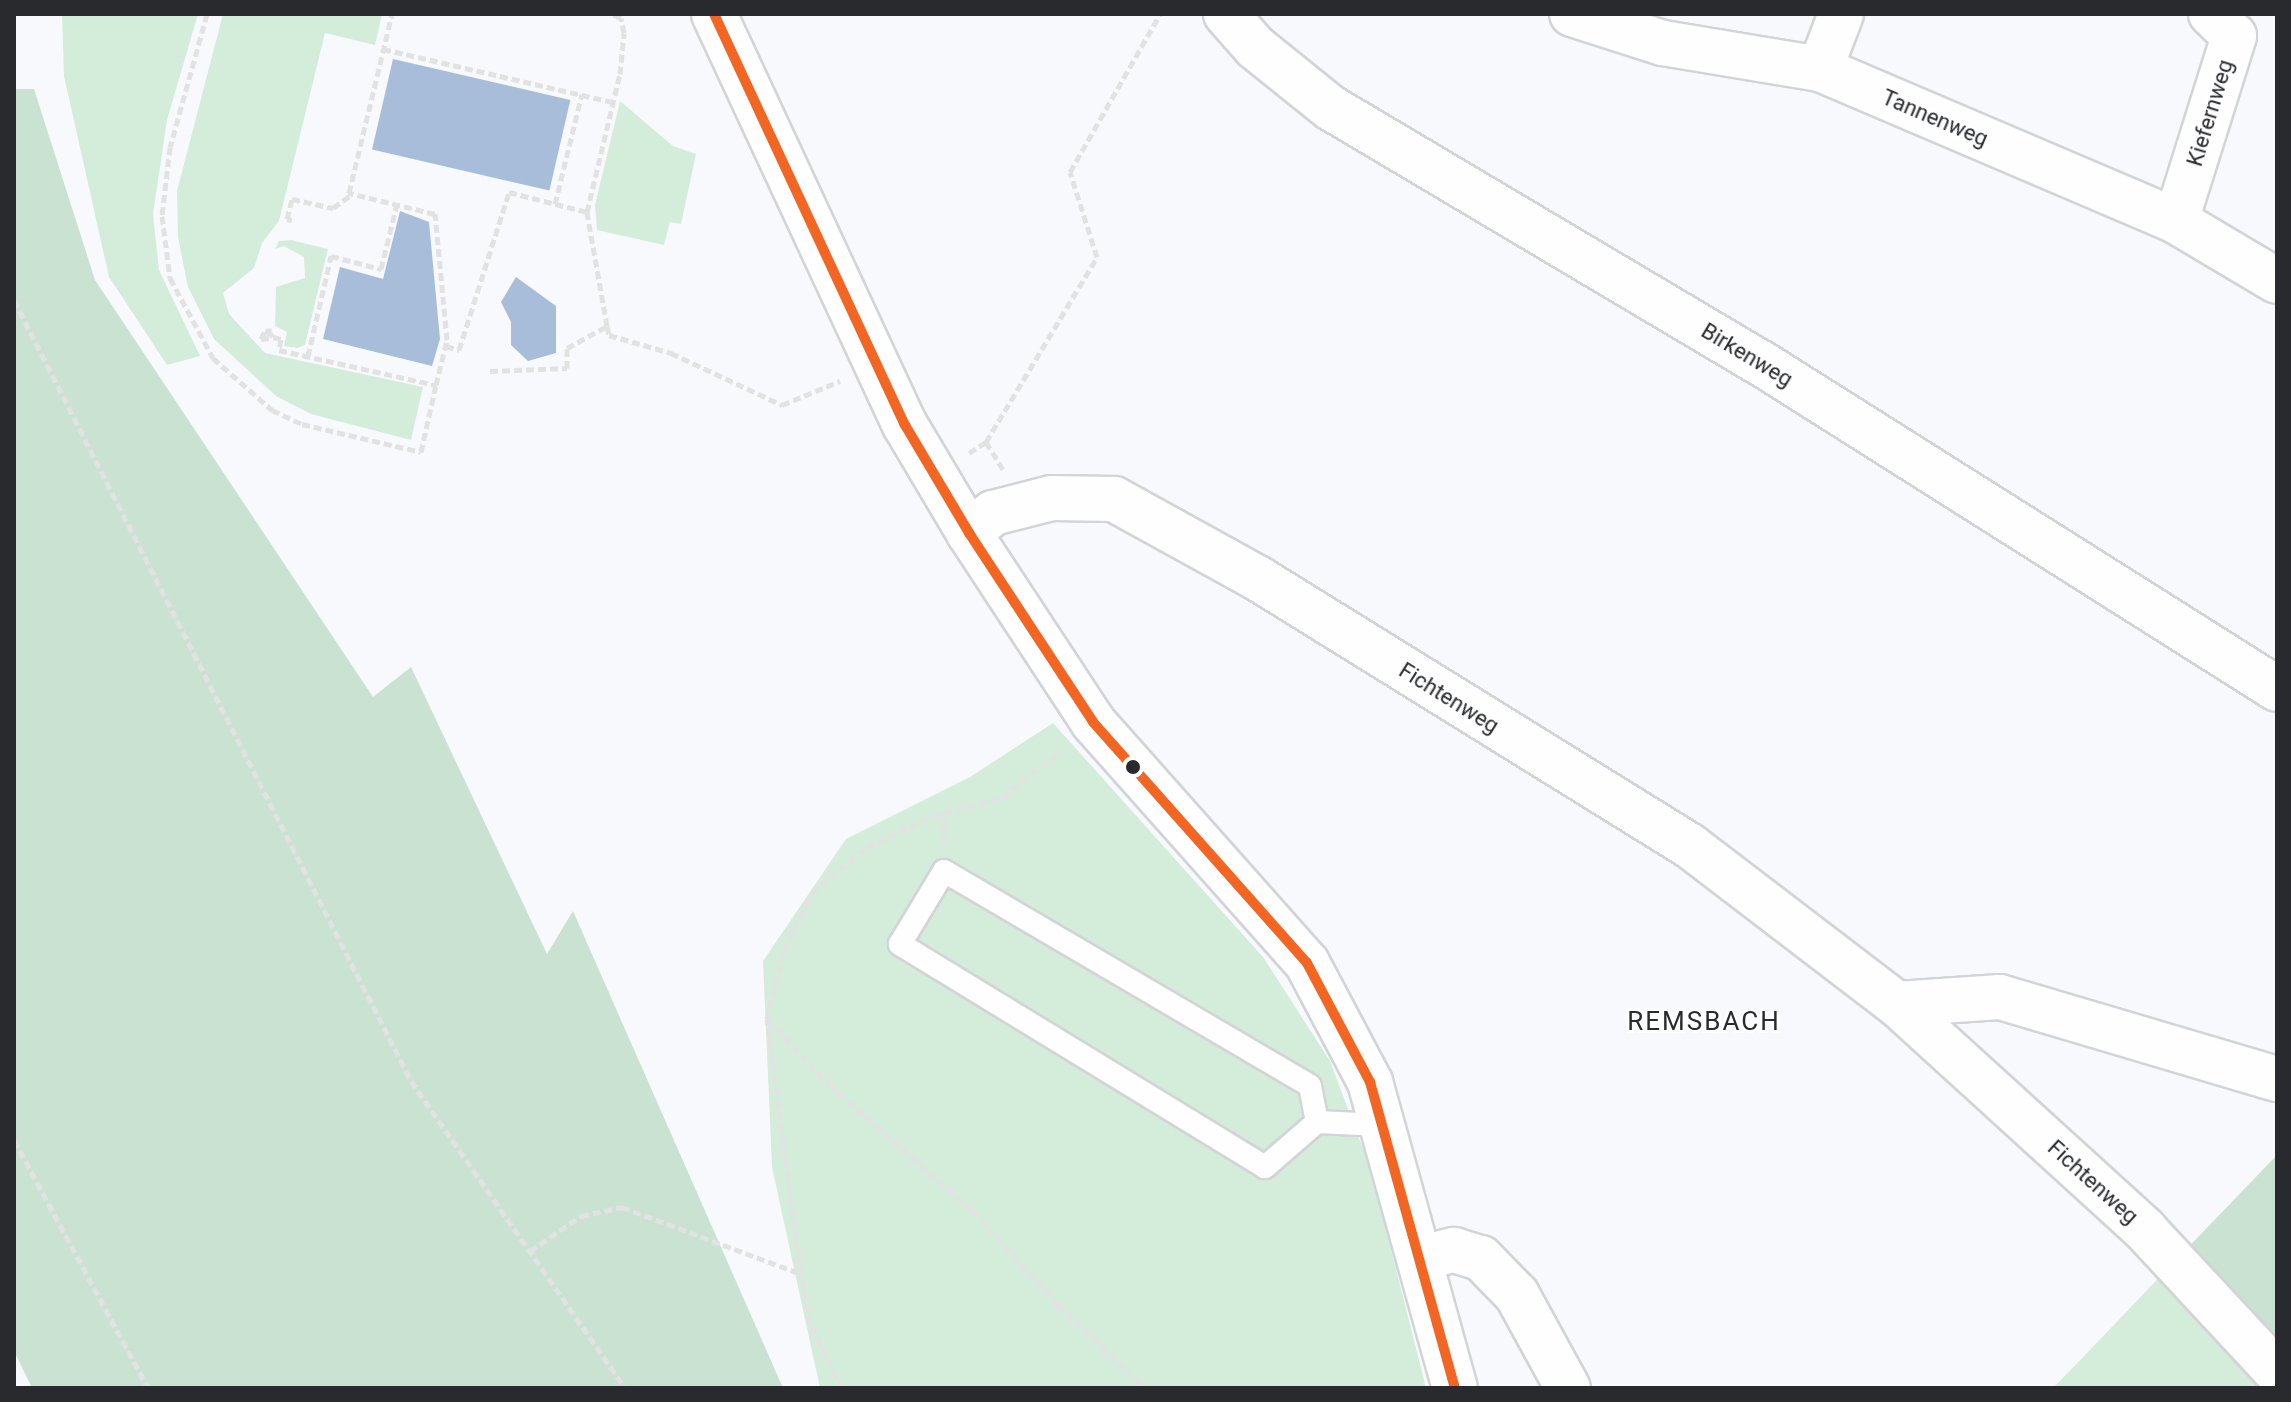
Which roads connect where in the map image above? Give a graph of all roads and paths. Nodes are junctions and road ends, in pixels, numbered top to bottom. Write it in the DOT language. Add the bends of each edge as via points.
graph roads {
  1 [pos="207,14"];
  2 [pos="392,14"];
  3 [pos="612,14"];
  4 [pos="714,14"];
  5 [pos="1160,14"];
  6 [pos="1226,14"];
  7 [pos="1572,14"];
  8 [pos="1841,14"];
  9 [pos="2211,14"];
  10 [pos="383,49"];
  11 [pos="1820,69"];
  12 [pos="582,94"];
  13 [pos="613,102"];
  14 [pos="352,194"];
  15 [pos="397,204"];
  16 [pos="555,204"];
  17 [pos="587,212"];
  18 [pos="291,213"];
  19 [pos="2176,221"];
  20 [pos="2277,281"];
  21 [pos="14,300"];
  22 [pos="607,326"];
  23 [pos="269,330"];
  24 [pos="446,346"];
  25 [pos="308,356"];
  26 [pos="877,366"];
  27 [pos="490,371"];
  28 [pos="436,385"];
  29 [pos="986,442"];
  30 [pos="934,475"];
  31 [pos="1025,505"];
  32 [pos="969,533"];
  33 [pos="2277,689"];
  34 [pos="1093,722"];
  35 [pos="1897,1004"];
  36 [pos="767,1019"];
  37 [pos="2277,1079"];
  38 [pos="1317,1122"];
  39 [pos="1382,1125"];
  40 [pos="14,1140"];
  41 [pos="530,1251"];
  42 [pos="1421,1258"];
  43 [pos="801,1274"];
  44 [pos="2277,1372"];
  45 [pos="148,1388"];
  46 [pos="625,1388"];
  47 [pos="842,1388"];
  48 [pos="1145,1388"];
  49 [pos="1455,1388"];
  50 [pos="1568,1388"];
  1 -- 28 [label="path" via="170,147 162,216 170,278 213,358 272,410 302,424 421,452"];
  2 -- 10 [label="path"];
  3 -- 13 [label="path" via="621,18 624,33"];
  4 -- 26 [label="street"];
  5 -- 29 [label="path" via="1070,172 1097,257"];
  6 -- 33 [label="street, Birkenweg" via="1255,47 1331,108 1788,379"];
  7 -- 11 [label="street, Tannenweg" via="1663,43"];
  8 -- 11 [label="street"];
  9 -- 19 [label="street, Kiefernweg" via="2234,36"];
  10 -- 12 [label="path"];
  10 -- 14 [label="path"];
  11 -- 19 [label="street, Tannenweg"];
  12 -- 13 [label="path"];
  12 -- 16 [label="path"];
  13 -- 17 [label="path"];
  14 -- 15 [label="path"];
  14 -- 18 [label="path" via="333,208 292,199"];
  15 -- 24 [label="path" via="435,214"];
  15 -- 25 [label="path" via="381,269 331,256"];
  16 -- 17 [label="path"];
  16 -- 24 [label="path" via="509,192 459,350"];
  17 -- 22 [label="path"];
  19 -- 20 [label="street, Tannenweg"];
  21 -- 41 [label="path" via="411,1081"];
  22 -- 26 [label="path" via="609,335 671,353 782,405"];
  22 -- 27 [label="path" via="567,348 567,368"];
  23 -- 25 [label="path" via="281,339 279,350"];
  24 -- 28 [label="path"];
  25 -- 28 [label="path"];
  26 -- 30 [label="street"];
  29 -- 30 [label="path"];
  29 -- 31 [label="path"];
  30 -- 32 [label="street"];
  31 -- 32 [label="street, Fichtenweg" via="993,513"];
  31 -- 35 [label="street, Fichtenweg" via="1052,498 1114,499 1259,579 1690,846"];
  32 -- 34 [label="street"];
  34 -- 36 [label="path" via="1003,797 933,816 867,847 812,893 784,950"];
  34 -- 39 [label="street" via="1307,963 1370,1082"];
  35 -- 37 [label="street" via="2000,997"];
  35 -- 44 [label="street, Fichtenweg" via="2145,1230"];
  36 -- 43 [label="path"];
  36 -- 48 [label="path" via="830,1085 972,1210 1058,1305"];
  38 -- 38 [label="lane" via="1310,1086 944,871 900,944 1265,1167"];
  38 -- 39 [label="lane"];
  39 -- 42 [label="street"];
  40 -- 45 [label="path"];
  41 -- 43 [label="path" via="581,1216 622,1207"];
  41 -- 46 [label="path"];
  42 -- 49 [label="street"];
  42 -- 50 [label="street" via="1454,1250 1481,1258 1517,1295"];
  43 -- 47 [label="path" via="810,1323"];
}
